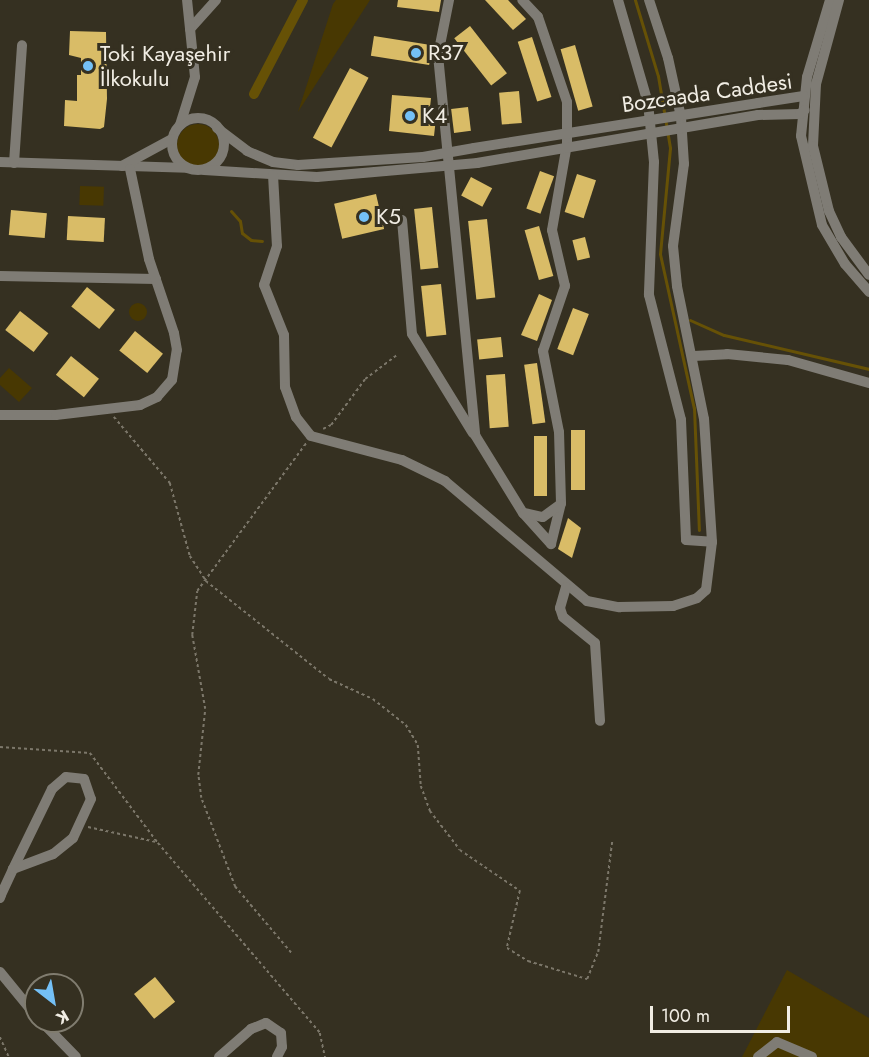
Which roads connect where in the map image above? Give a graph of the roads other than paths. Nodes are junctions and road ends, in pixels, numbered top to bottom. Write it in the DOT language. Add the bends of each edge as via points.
graph roads {
  1 [pos="187,0"];
  2 [pos="216,0"];
  3 [pos="449,0"];
  4 [pos="522,0"];
  5 [pos="618,0"];
  6 [pos="649,0"];
  7 [pos="830,0"];
  8 [pos="839,0"];
  9 [pos="190,29"];
  10 [pos="22,45"];
  11 [pos="803,96"];
  12 [pos="813,104"];
  13 [pos="801,114"];
  14 [pos="180,125"];
  15 [pos="218,128"];
  16 [pos="172,139"];
  17 [pos="446,154"];
  18 [pos="0,162"];
  19 [pos="14,163"];
  20 [pos="448,167"];
  21 [pos="125,168"];
  22 [pos="187,168"];
  23 [pos="204,170"];
  24 [pos="273,175"];
  25 [pos="402,220"];
  26 [pos="869,275"];
  27 [pos="0,276"];
  28 [pos="156,279"];
  29 [pos="869,292"];
  30 [pos="694,356"];
  31 [pos="869,383"];
  32 [pos="0,415"];
  33 [pos="475,435"];
  34 [pos="561,503"];
  35 [pos="523,513"];
  36 [pos="712,542"];
  37 [pos="566,586"];
  38 [pos="600,722"];
  39 [pos="13,869"];
  40 [pos="0,898"];
  41 [pos="0,972"];
  42 [pos="24,1001"];
  43 [pos="53,1033"];
  44 [pos="76,1057"];
  45 [pos="219,1057"];
  46 [pos="277,1057"];
  47 [pos="758,1057"];
  48 [pos="812,1057"];
  1 -- 9 [label="street"];
  2 -- 9 [label="street"];
  3 -- 17 [label="street" via="438,55"];
  4 -- 34 [label="street" via="538,17 567,102 567,144 552,230 565,286 543,351 559,432"];
  5 -- 36 [label="street" via="648,103 654,162 649,295 681,420 686,540"];
  6 -- 30 [label="street" via="668,58 681,117 684,164 673,246 677,286"];
  7 -- 11 [label="street"];
  8 -- 12 [label="street"];
  9 -- 14 [label="street" via="195,77"];
  10 -- 19 [label="street"];
  11 -- 12 [label="street, Bozcaada Caddesi"];
  11 -- 13 [label="street"];
  11 -- 17 [label="street, Bozcaada Caddesi, bridge"];
  12 -- 13 [label="street, Bozcaada Caddesi"];
  12 -- 26 [label="street" via="813,146 829,211 841,237"];
  13 -- 20 [label="street, Bozcaada Caddesi, bridge" via="759,115"];
  13 -- 29 [label="street" via="806,168 822,225 845,264"];
  14 -- 15 [label="street" via="195,118"];
  14 -- 16 [label="street"];
  15 -- 17 [label="street, Bozcaada Caddesi" via="247,151 281,163 350,163"];
  15 -- 23 [label="street" via="223,152"];
  16 -- 21 [label="street"];
  16 -- 22 [label="street" via="174,157"];
  17 -- 20 [label="street"];
  18 -- 19 [label="street"];
  19 -- 21 [label="street"];
  20 -- 24 [label="street, Bozcaada Caddesi" via="364,176"];
  20 -- 33 [label="street"];
  21 -- 22 [label="street"];
  21 -- 28 [label="street"];
  22 -- 23 [label="street"];
  23 -- 24 [label="street, Bozcaada Caddesi"];
  24 -- 37 [label="street" via="277,246 264,285 285,335 285,387 296,417 311,436 402,460 445,481"];
  25 -- 33 [label="street" via="411,334"];
  27 -- 28 [label="street"];
  28 -- 32 [label="street" via="177,350 172,380 148,402 108,410"];
  30 -- 31 [label="street" via="727,354 788,360"];
  30 -- 36 [label="street" via="708,449"];
  33 -- 35 [label="street"];
  34 -- 35 [label="street" via="543,517"];
  34 -- 35 [label="street" via="552,544"];
  36 -- 37 [label="street" via="706,590 697,598 674,606 619,608 587,601"];
  37 -- 38 [label="street" via="563,617 595,643"];
  39 -- 39 [label="street" via="52,789 66,777 81,777 91,792 82,824 61,849"];
  39 -- 40 [label="street"];
  41 -- 42 [label="street"];
  43 -- 44 [label="street"];
  45 -- 46 [label="street" via="251,1029 266,1023 281,1033 282,1047"];
  47 -- 48 [label="street" via="777,1042"];
}
